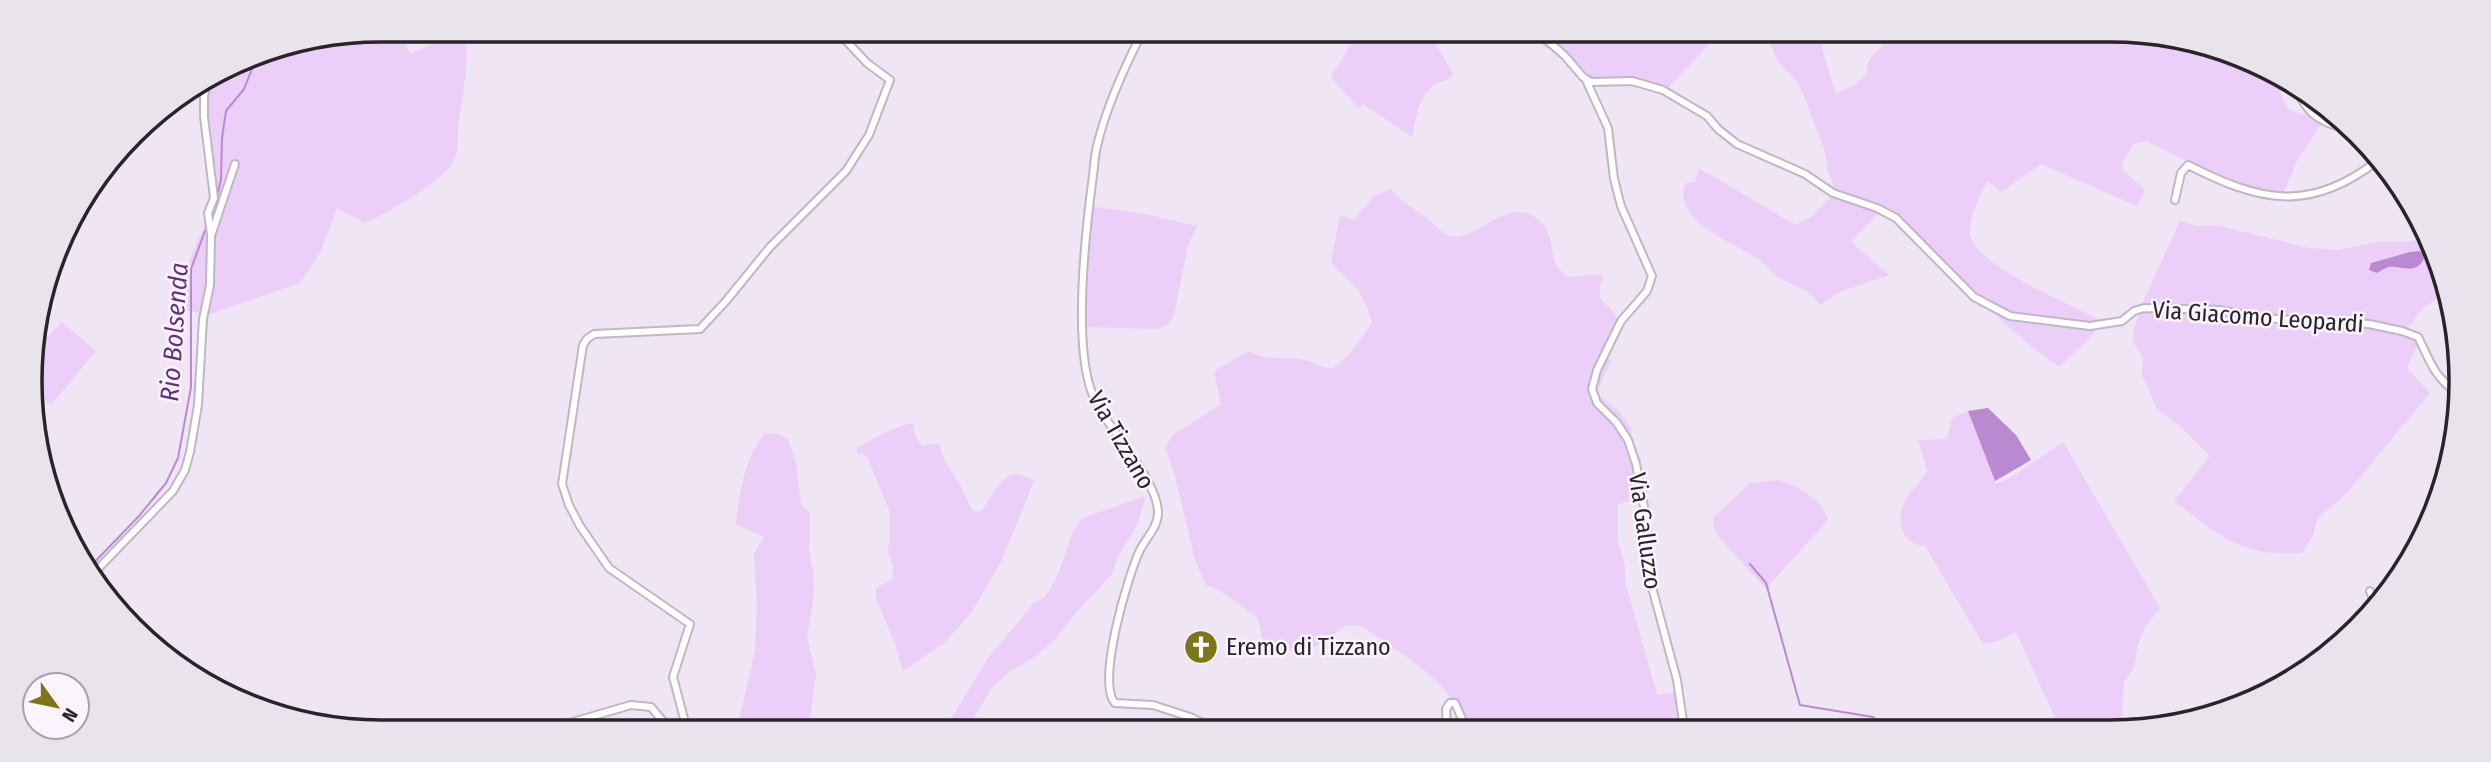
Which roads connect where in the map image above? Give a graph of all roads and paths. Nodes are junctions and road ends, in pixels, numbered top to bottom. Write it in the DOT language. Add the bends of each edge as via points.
graph roads {
  1 [pos="846,42"];
  2 [pos="1138,42"];
  3 [pos="1549,42"];
  4 [pos="1586,79"];
  5 [pos="205,91"];
  6 [pos="2303,102"];
  7 [pos="2333,125"];
  8 [pos="235,164"];
  9 [pos="2371,165"];
  10 [pos="2175,200"];
  11 [pos="211,236"];
  12 [pos="2449,386"];
  13 [pos="98,568"];
  14 [pos="2370,592"];
  15 [pos="2372,596"];
  16 [pos="580,720"];
  17 [pos="662,720"];
  18 [pos="684,720"];
  19 [pos="1193,720"];
  20 [pos="1447,720"];
  21 [pos="1463,720"];
  22 [pos="1683,720"];
  1 -- 18 [label="street" via="890,80 869,135 846,171 770,247 700,329 594,334 583,345 562,484 580,526 609,568 690,624 673,677"];
  2 -- 19 [label="street, Via Tizzano" via="1097,145 1084,260 1088,383 1103,416 1152,491 1158,514 1139,552 1119,615 1108,689 1115,703 1153,705"];
  3 -- 4 [label="street"];
  4 -- 12 [label="street, Via Giacomo Leopardi" via="1632,81 1663,90 1707,116 1737,144 1805,174 1833,193 1896,218 1974,296 2010,316 2090,327 2122,321 2144,309 2220,310 2260,318 2369,324 2418,337 2430,366"];
  4 -- 22 [label="street, Via Galluzzo" via="1608,128 1620,206 1652,276 1647,291 1621,321 1592,389 1597,403 1628,440 1636,464 1650,580"];
  5 -- 11 [label="street" via="214,198 208,213"];
  6 -- 7 [label="street" via="2316,118"];
  8 -- 11 [label="street"];
  9 -- 10 [label="street" via="2320,192 2276,197 2229,186 2188,165 2181,173"];
  11 -- 13 [label="street" via="198,404 185,470 173,491"];
  14 -- 15 [label="street"];
  16 -- 17 [label="street" via="631,705 651,707"];
  20 -- 21 [label="street" via="1446,709 1455,702"];
}
